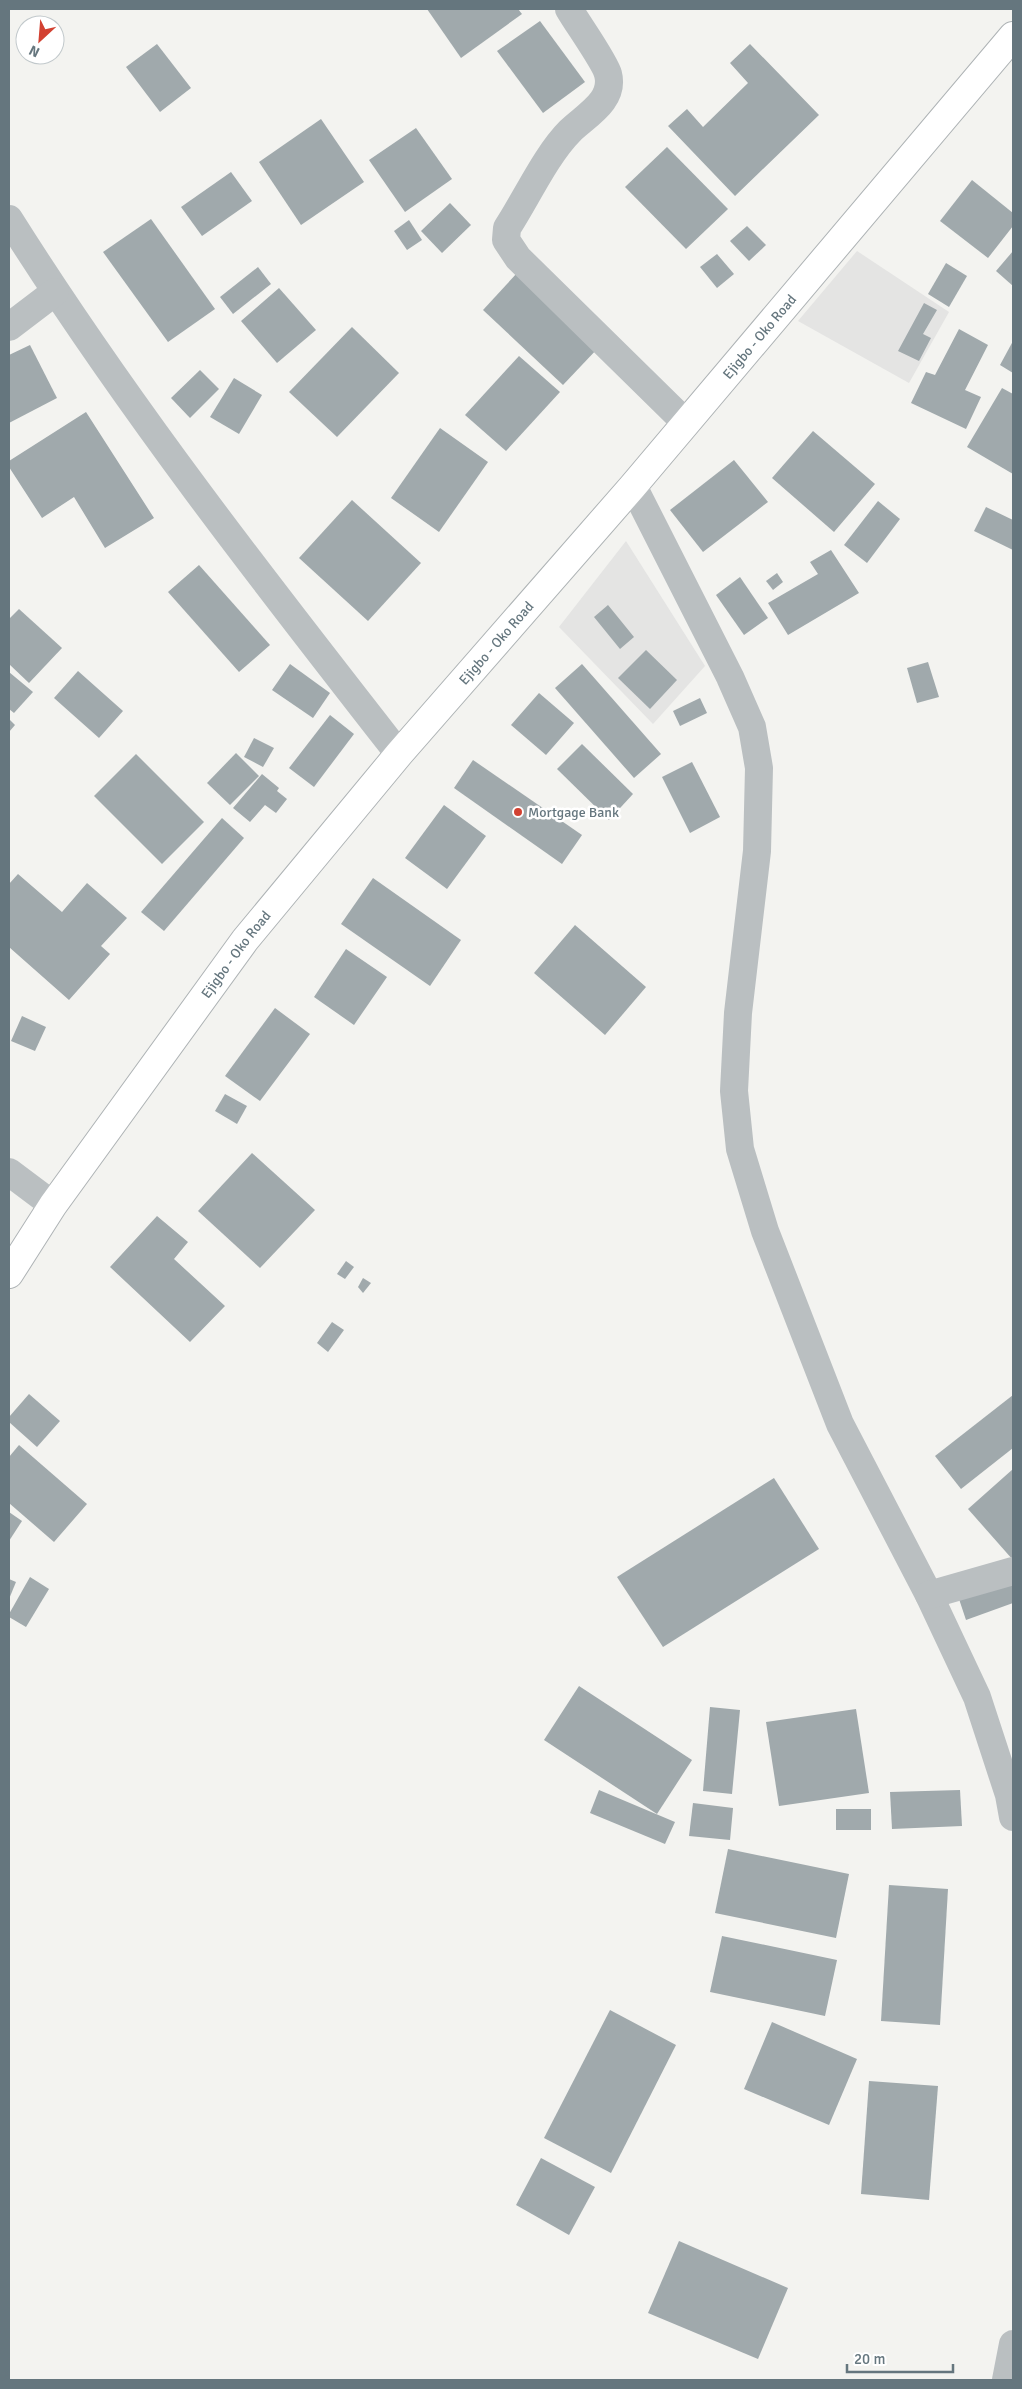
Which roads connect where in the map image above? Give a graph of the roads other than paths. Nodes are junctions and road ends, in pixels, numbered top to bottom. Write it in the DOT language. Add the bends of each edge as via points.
graph roads {
  1 [pos="569,9"];
  2 [pos="1013,36"];
  3 [pos="9,219"];
  4 [pos="55,292"];
  5 [pos="9,327"];
  6 [pos="686,423"];
  7 [pos="633,486"];
  8 [pos="399,754"];
  9 [pos="9,1172"];
  10 [pos="54,1205"];
  11 [pos="9,1274"];
  12 [pos="1013,1571"];
  13 [pos="929,1595"];
  14 [pos="1013,1817"];
  15 [pos="1013,2344"];
  16 [pos="1006,2380"];
  1 -- 6 [label="street" via="608,74 608,91 552,154 507,228 506,240 518,258"];
  2 -- 6 [label="main road, Ejigbo - Oko Road"];
  3 -- 4 [label="street"];
  4 -- 5 [label="street"];
  4 -- 8 [label="street" via="242,553"];
  6 -- 7 [label="main road, Ejigbo - Oko Road"];
  7 -- 8 [label="main road, Ejigbo - Oko Road"];
  7 -- 13 [label="street" via="730,677 752,727 759,768 757,851 738,1013 734,1091 740,1149 766,1230 840,1424"];
  8 -- 10 [label="main road, Ejigbo - Oko Road" via="245,940"];
  9 -- 10 [label="street"];
  10 -- 11 [label="main road, Ejigbo - Oko Road"];
  12 -- 13 [label="street"];
  13 -- 14 [label="street" via="977,1697"];
  15 -- 16 [label="street"];
}
